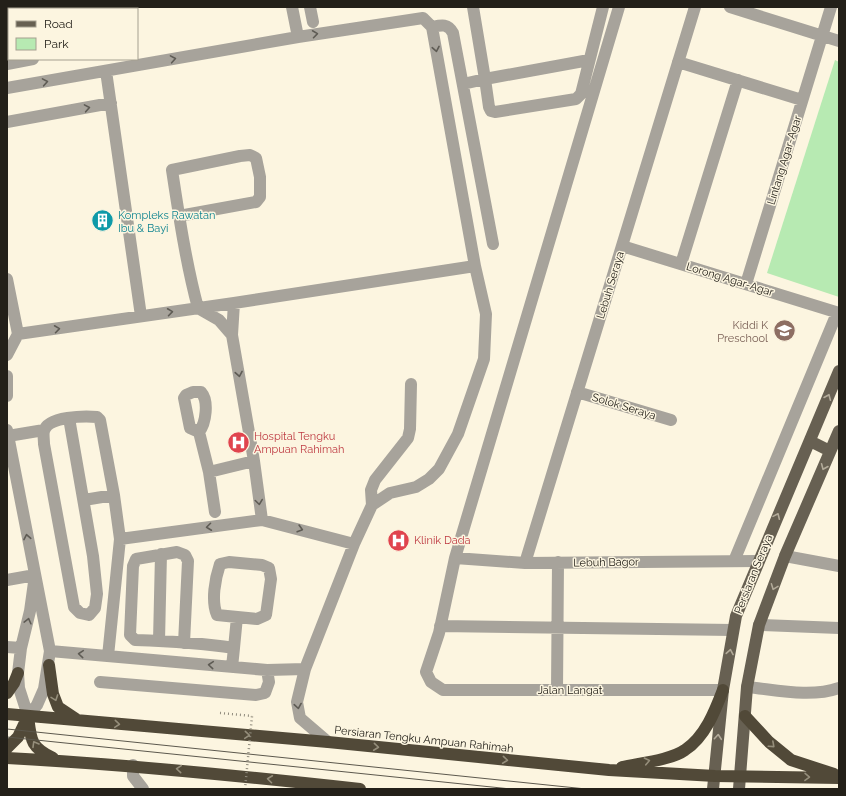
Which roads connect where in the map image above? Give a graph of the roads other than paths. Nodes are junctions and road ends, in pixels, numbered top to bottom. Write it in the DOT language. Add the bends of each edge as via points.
graph roads {
  1 [pos="292,7"];
  2 [pos="310,7"];
  3 [pos="473,7"];
  4 [pos="603,7"];
  5 [pos="619,7"];
  6 [pos="695,7"];
  7 [pos="730,7"];
  8 [pos="831,7"];
  9 [pos="313,22"];
  10 [pos="432,27"];
  11 [pos="822,36"];
  12 [pos="298,37"];
  13 [pos="839,41"];
  14 [pos="28,60"];
  15 [pos="589,60"];
  16 [pos="678,62"];
  17 [pos="7,64"];
  18 [pos="113,67"];
  19 [pos="485,79"];
  20 [pos="738,80"];
  21 [pos="463,84"];
  22 [pos="7,88"];
  23 [pos="802,100"];
  24 [pos="112,104"];
  25 [pos="7,122"];
  26 [pos="179,216"];
  27 [pos="488,217"];
  28 [pos="468,220"];
  29 [pos="493,244"];
  30 [pos="622,246"];
  31 [pos="681,264"];
  32 [pos="475,266"];
  33 [pos="7,279"];
  34 [pos="746,284"];
  35 [pos="234,303"];
  36 [pos="198,308"];
  37 [pos="838,314"];
  38 [pos="141,316"];
  39 [pos="18,334"];
  40 [pos="232,335"];
  41 [pos="7,355"];
  42 [pos="839,371"];
  43 [pos="7,376"];
  44 [pos="411,384"];
  45 [pos="577,392"];
  46 [pos="7,396"];
  47 [pos="70,418"];
  48 [pos="670,420"];
  49 [pos="44,430"];
  50 [pos="839,431"];
  51 [pos="199,432"];
  52 [pos="8,433"];
  53 [pos="810,441"];
  54 [pos="830,451"];
  55 [pos="9,453"];
  56 [pos="254,461"];
  57 [pos="208,472"];
  58 [pos="13,489"];
  59 [pos="114,495"];
  60 [pos="84,500"];
  61 [pos="372,505"];
  62 [pos="215,512"];
  63 [pos="262,520"];
  64 [pos="120,539"];
  65 [pos="354,544"];
  66 [pos="161,554"];
  67 [pos="785,556"];
  68 [pos="455,558"];
  69 [pos="734,561"];
  70 [pos="558,562"];
  71 [pos="757,562"];
  72 [pos="525,563"];
  73 [pos="839,566"];
  74 [pos="35,575"];
  75 [pos="7,580"];
  76 [pos="237,618"];
  77 [pos="440,626"];
  78 [pos="759,626"];
  79 [pos="557,628"];
  80 [pos="839,628"];
  81 [pos="734,630"];
  82 [pos="159,641"];
  83 [pos="184,643"];
  84 [pos="7,647"];
  85 [pos="21,648"];
  86 [pos="234,648"];
  87 [pos="50,651"];
  88 [pos="108,656"];
  89 [pos="49,666"];
  90 [pos="232,667"];
  91 [pos="305,669"];
  92 [pos="267,670"];
  93 [pos="18,673"];
  94 [pos="100,682"];
  95 [pos="747,687"];
  96 [pos="839,688"];
  97 [pos="556,690"];
  98 [pos="722,690"];
  99 [pos="7,693"];
  100 [pos="7,714"];
  101 [pos="28,716"];
  102 [pos="745,716"];
  103 [pos="78,720"];
  104 [pos="328,742"];
  105 [pos="7,748"];
  106 [pos="7,758"];
  107 [pos="58,760"];
  108 [pos="133,765"];
  109 [pos="610,770"];
  110 [pos="715,776"];
  111 [pos="740,776"];
  112 [pos="839,777"];
  113 [pos="309,786"];
  114 [pos="143,789"];
  115 [pos="360,789"];
  116 [pos="713,789"];
  117 [pos="739,789"];
  1 -- 12 [label="street"];
  2 -- 9 [label="street"];
  3 -- 19 [label="street"];
  4 -- 15 [label="street"];
  5 -- 68 [label="street"];
  6 -- 16 [label="street, Lebuh Seraya"];
  7 -- 11 [label="street"];
  8 -- 11 [label="street, Lintang Agar-Agar"];
  12 -- 10 [label="street, one-way" via="422,18"];
  10 -- 21 [label="street" via="445,25 451,28"];
  10 -- 28 [label="street, one-way"];
  11 -- 13 [label="street"];
  11 -- 23 [label="street, Lintang Agar-Agar"];
  18 -- 12 [label="street, one-way"];
  14 -- 17 [label="street"];
  15 -- 19 [label="street"];
  15 -- 19 [label="street" via="581,94 576,99 495,112 489,107"];
  16 -- 20 [label="street"];
  16 -- 30 [label="street, Lebuh Seraya"];
  22 -- 18 [label="street, one-way"];
  18 -- 24 [label="street"];
  19 -- 21 [label="street"];
  20 -- 23 [label="street"];
  20 -- 31 [label="street"];
  21 -- 27 [label="street"];
  23 -- 34 [label="street, Lintang Agar-Agar"];
  25 -- 24 [label="street, one-way"];
  24 -- 38 [label="street"];
  26 -- 26 [label="street" via="256,202 260,197 260,177 256,158 250,155 240,156 172,170"];
  26 -- 36 [label="street"];
  27 -- 28 [label="street"];
  27 -- 29 [label="street"];
  28 -- 32 [label="street"];
  30 -- 31 [label="street, Lorong Agar-Agar"];
  30 -- 45 [label="street, Lebuh Seraya"];
  31 -- 34 [label="street, Lorong Agar-Agar"];
  32 -- 35 [label="street"];
  32 -- 61 [label="street" via="486,314 484,359 458,434 439,469 429,479 416,487 390,493"];
  33 -- 39 [label="street"];
  34 -- 37 [label="street, Lorong Agar-Agar"];
  35 -- 36 [label="street"];
  35 -- 40 [label="street"];
  38 -- 36 [label="street, one-way"];
  36 -- 40 [label="street" via="219,320"];
  37 -- 69 [label="street, Persiaran Seraya"];
  39 -- 38 [label="street, one-way"];
  39 -- 41 [label="street"];
  40 -- 56 [label="street, one-way"];
  53 -- 42 [label="main road, Persiaran Seraya, one-way"];
  43 -- 46 [label="street"];
  44 -- 61 [label="street" via="408,438 374,480 371,490"];
  45 -- 48 [label="street, Solok Seraya"];
  45 -- 72 [label="street, Lebuh Seraya"];
  47 -- 49 [label="street" via="49,424"];
  47 -- 59 [label="street" via="86,416 97,417 100,420"];
  47 -- 60 [label="street"];
  49 -- 52 [label="street"];
  49 -- 60 [label="street" via="44,444 74,607 80,613 89,615 95,608 97,594"];
  50 -- 54 [label="main road"];
  51 -- 57 [label="street"];
  52 -- 55 [label="street"];
  53 -- 54 [label="main road"];
  71 -- 53 [label="main road, Persiaran Seraya, one-way"];
  54 -- 67 [label="main road, one-way"];
  55 -- 58 [label="street"];
  56 -- 57 [label="street"];
  56 -- 63 [label="street, one-way"];
  57 -- 62 [label="street"];
  74 -- 58 [label="street, one-way"];
  59 -- 60 [label="street"];
  59 -- 64 [label="street"];
  61 -- 65 [label="street"];
  63 -- 64 [label="street, one-way"];
  63 -- 65 [label="street, one-way"];
  64 -- 88 [label="street"];
  65 -- 91 [label="street"];
  66 -- 82 [label="street"];
  66 -- 82 [label="street" via="136,559 133,566 130,635 135,640"];
  66 -- 83 [label="street" via="177,552 185,555 188,561"];
  67 -- 73 [label="street"];
  67 -- 78 [label="main road, one-way"];
  68 -- 72 [label="street, Lebuh Bagor"];
  68 -- 77 [label="street"];
  69 -- 70 [label="street, Lebuh Bagor"];
  69 -- 71 [label="street, Lebuh Bagor"];
  70 -- 72 [label="street, Lebuh Bagor"];
  70 -- 79 [label="street"];
  71 -- 81 [label="main road, Persiaran Seraya" via="736,616"];
  74 -- 75 [label="street"];
  85 -- 74 [label="street, one-way"];
  74 -- 87 [label="street"];
  76 -- 76 [label="street" via="257,619 266,614 269,568 229,562 220,564 214,607 217,615"];
  76 -- 86 [label="street"];
  77 -- 79 [label="street"];
  77 -- 97 [label="street, Jalan Langat" via="426,672 431,682 443,690"];
  78 -- 80 [label="street"];
  78 -- 95 [label="main road"];
  79 -- 81 [label="street"];
  79 -- 97 [label="street"];
  98 -- 81 [label="main road, Persiaran Seraya, one-way"];
  82 -- 83 [label="street"];
  83 -- 86 [label="street"];
  84 -- 85 [label="street"];
  85 -- 93 [label="street"];
  86 -- 90 [label="street"];
  88 -- 87 [label="street, one-way"];
  87 -- 89 [label="street"];
  90 -- 88 [label="street, one-way"];
  89 -- 101 [label="street" via="44,689 37,705"];
  89 -- 103 [label="highway, one-way" via="53,694 58,707"];
  90 -- 92 [label="street"];
  91 -- 92 [label="street"];
  91 -- 104 [label="street, one-way" via="297,702 300,718"];
  92 -- 94 [label="street" via="269,682 265,693 256,695"];
  93 -- 99 [label="highway"];
  93 -- 101 [label="street" via="19,688"];
  95 -- 96 [label="street" via="796,693"];
  95 -- 102 [label="main road"];
  97 -- 98 [label="street, Jalan Langat"];
  109 -- 98 [label="highway, one-way" via="685,750 697,739 714,713"];
  110 -- 98 [label="main road, Persiaran Seraya, one-way"];
  100 -- 101 [label="highway, Persiaran Tengku Ampuan Rahimah"];
  101 -- 103 [label="highway, Persiaran Tengku Ampuan Rahimah"];
  101 -- 105 [label="highway" via="18,737"];
  107 -- 101 [label="highway, one-way" via="40,752 33,744"];
  102 -- 111 [label="main road"];
  102 -- 112 [label="highway, one-way" via="769,742 791,760"];
  103 -- 104 [label="highway, Persiaran Tengku Ampuan Rahimah, one-way"];
  104 -- 109 [label="highway, Persiaran Tengku Ampuan Rahimah, one-way"];
  106 -- 107 [label="highway"];
  107 -- 108 [label="highway"];
  113 -- 108 [label="highway, one-way"];
  108 -- 114 [label="street" via="133,776"];
  109 -- 110 [label="highway, Persiaran Tengku Ampuan Rahimah"];
  110 -- 111 [label="highway, Persiaran Tengku Ampuan Rahimah"];
  110 -- 116 [label="main road, Persiaran Seraya"];
  111 -- 112 [label="highway, Persiaran Tengku Ampuan Rahimah, one-way"];
  111 -- 117 [label="main road"];
  113 -- 115 [label="highway"];
}
